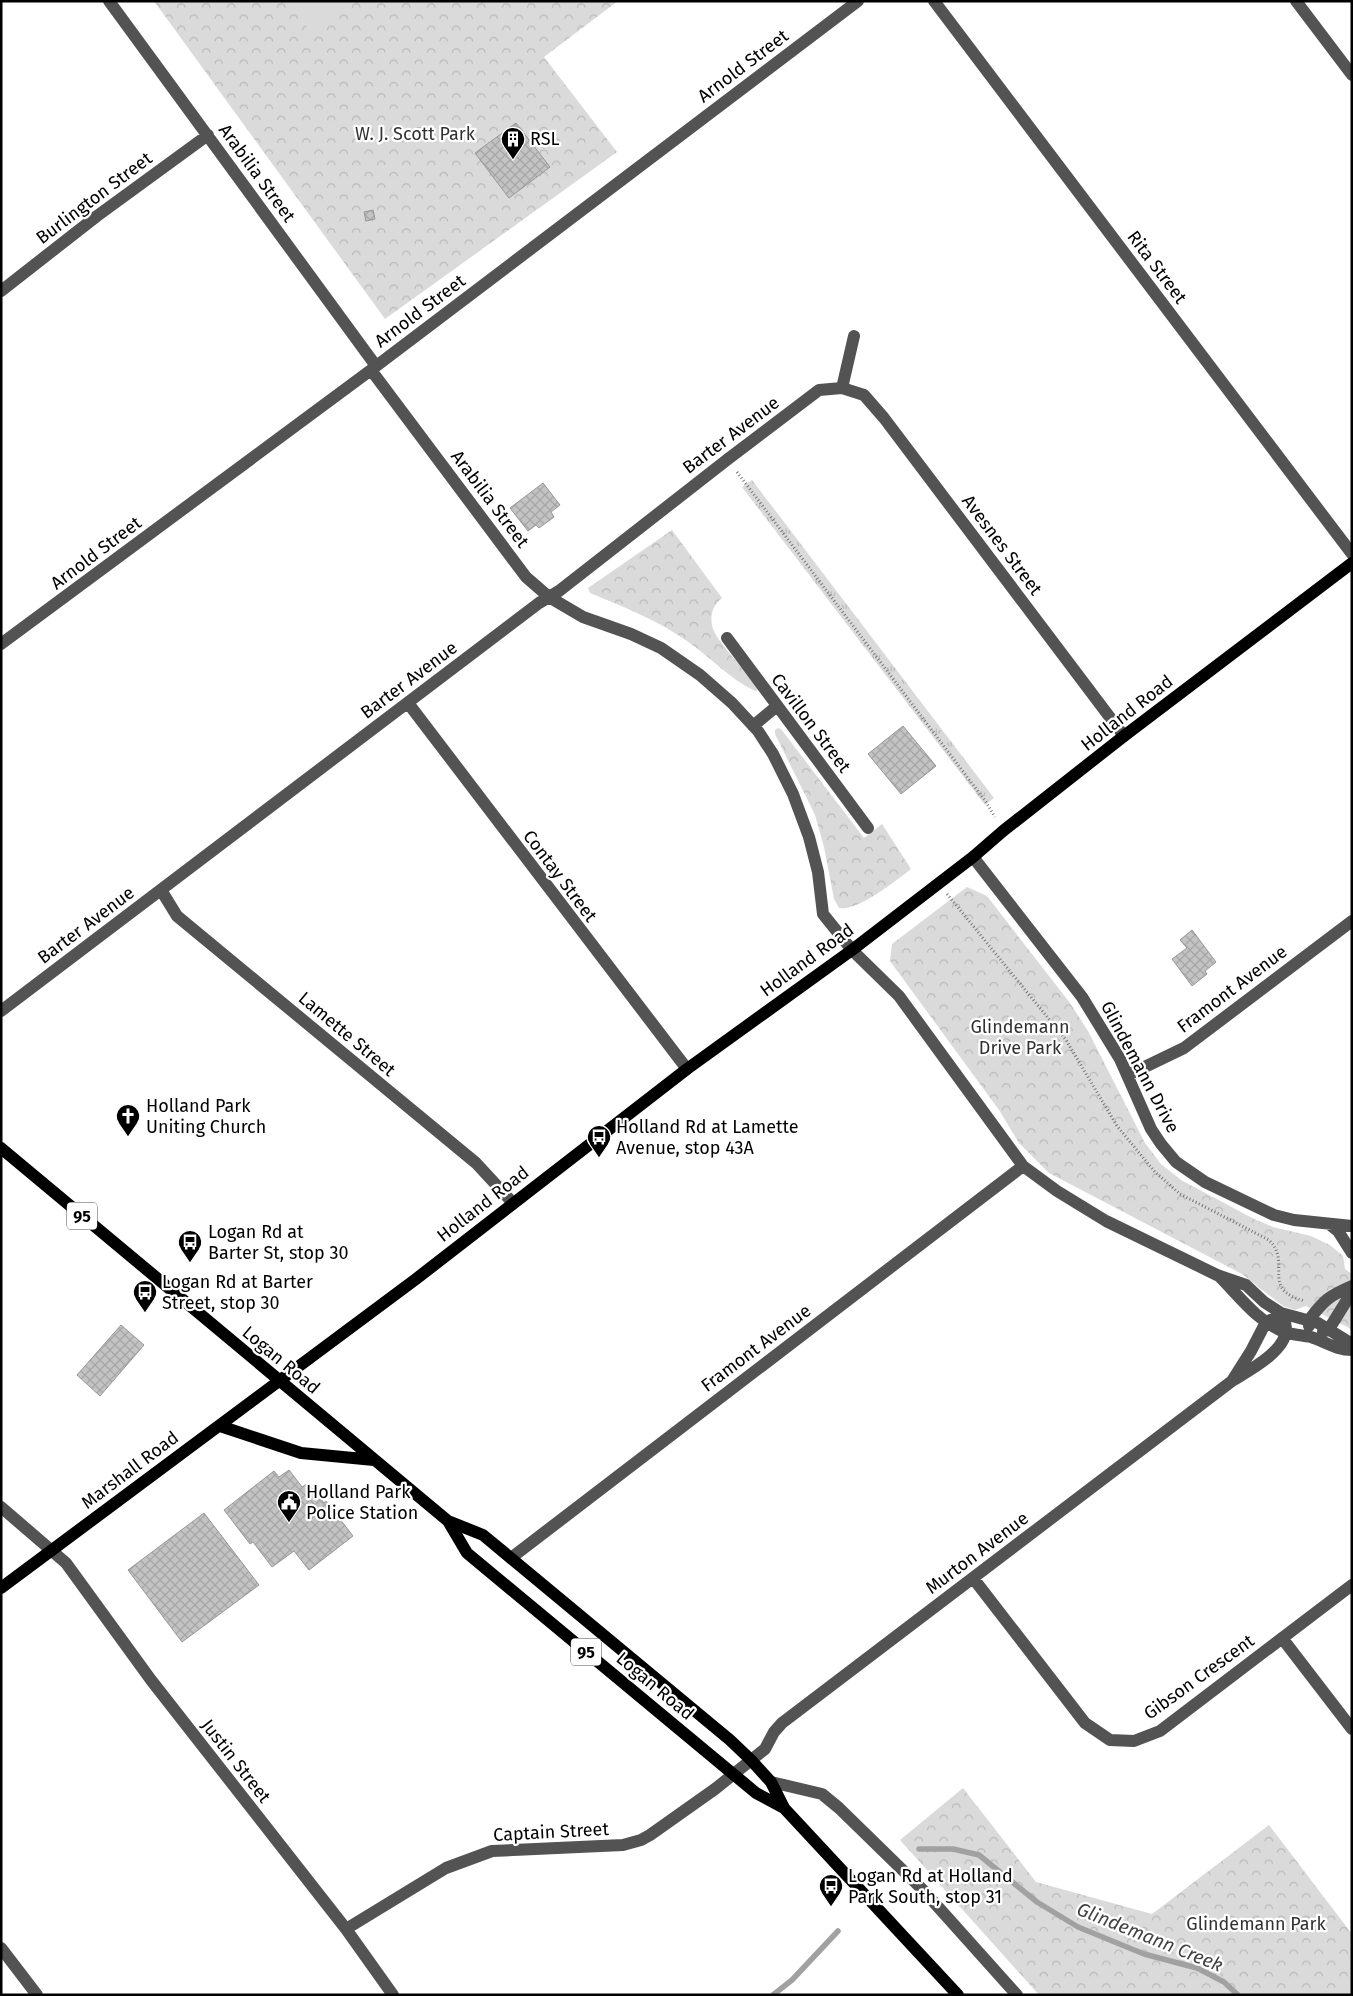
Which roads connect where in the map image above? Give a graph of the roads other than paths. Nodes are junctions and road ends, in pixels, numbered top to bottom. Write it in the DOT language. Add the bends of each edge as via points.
graph roads {
  1 [pos="109,1"];
  2 [pos="858,1"];
  3 [pos="934,1"];
  4 [pos="1296,1"];
  5 [pos="1352,75"];
  6 [pos="208,135"];
  7 [pos="1,291"];
  8 [pos="854,336"];
  9 [pos="374,368"];
  10 [pos="842,388"];
  11 [pos="1352,554"];
  12 [pos="1352,563"];
  13 [pos="549,597"];
  14 [pos="727,638"];
  15 [pos="1,644"];
  16 [pos="408,703"];
  17 [pos="776,706"];
  18 [pos="753,726"];
  19 [pos="1124,736"];
  20 [pos="868,828"];
  21 [pos="973,857"];
  22 [pos="161,890"];
  23 [pos="1352,921"];
  24 [pos="852,950"];
  25 [pos="1,1011"];
  26 [pos="687,1069"];
  27 [pos="1128,1075"];
  28 [pos="1,1148"];
  29 [pos="1023,1166"];
  30 [pos="512,1202"];
  31 [pos="1326,1224"];
  32 [pos="1352,1226"];
  33 [pos="1352,1252"];
  34 [pos="1218,1275"];
  35 [pos="1352,1286"];
  36 [pos="1352,1292"];
  37 [pos="1284,1314"];
  38 [pos="1309,1320"];
  39 [pos="1266,1322"];
  40 [pos="1329,1329"];
  41 [pos="1286,1332"];
  42 [pos="1310,1337"];
  43 [pos="1352,1344"];
  44 [pos="1352,1350"];
  45 [pos="280,1381"];
  46 [pos="1232,1381"];
  47 [pos="220,1426"];
  48 [pos="374,1460"];
  49 [pos="1,1506"];
  50 [pos="448,1521"];
  51 [pos="52,1549"];
  52 [pos="511,1558"];
  53 [pos="973,1578"];
  54 [pos="1352,1585"];
  55 [pos="1,1588"];
  56 [pos="1282,1638"];
  57 [pos="1352,1729"];
  58 [pos="752,1760"];
  59 [pos="734,1774"];
  60 [pos="771,1782"];
  61 [pos="784,1808"];
  62 [pos="346,1929"];
  63 [pos="1,1948"];
  64 [pos="37,1995"];
  65 [pos="393,1995"];
  66 [pos="958,1995"];
  67 [pos="1017,1995"];
  1 -- 6 [label="street, Arabilia Street"];
  2 -- 9 [label="street, Arnold Street"];
  3 -- 11 [label="street, Rita Street"];
  4 -- 5 [label="street"];
  6 -- 7 [label="street, Burlington Street"];
  6 -- 9 [label="street, Arabilia Street"];
  8 -- 10 [label="street"];
  9 -- 13 [label="street, Arabilia Street" via="526,577"];
  9 -- 15 [label="street, Arnold Street"];
  10 -- 13 [label="street, Barter Avenue" via="819,390"];
  10 -- 19 [label="street, Avesnes Street" via="864,395 884,418"];
  12 -- 19 [label="main road, Holland Road"];
  13 -- 16 [label="street, Barter Avenue"];
  13 -- 18 [label="street" via="583,617 661,648 700,675"];
  14 -- 17 [label="street, Cavillon Street"];
  16 -- 22 [label="street, Barter Avenue"];
  16 -- 26 [label="street, Contay Street"];
  17 -- 18 [label="street"];
  17 -- 20 [label="street, Cavillon Street"];
  18 -- 24 [label="street" via="773,754 793,794 816,863 823,914"];
  19 -- 21 [label="main road, Holland Road"];
  21 -- 24 [label="main road, Holland Road"];
  21 -- 27 [label="street, Glindemann Drive" via="1082,996"];
  22 -- 25 [label="street, Barter Avenue"];
  22 -- 30 [label="street, Lamette Street" via="177,916 476,1163"];
  23 -- 27 [label="street, Framont Avenue" via="1189,1045"];
  24 -- 26 [label="main road, Holland Road"];
  24 -- 29 [label="street" via="899,996"];
  26 -- 30 [label="main road, Holland Road"];
  27 -- 31 [label="street, Glindemann Drive" via="1156,1137 1183,1168 1266,1212 1287,1219"];
  28 -- 45 [label="main road, Logan Road / 95"];
  29 -- 34 [label="street" via="1106,1221"];
  29 -- 52 [label="street, Framont Avenue"];
  30 -- 45 [label="main road, Holland Road"];
  31 -- 32 [label="street, Glindemann Drive"];
  31 -- 33 [label="street" via="1338,1231"];
  34 -- 37 [label="street" via="1246,1285 1264,1302"];
  34 -- 39 [label="street" via="1250,1310"];
  35 -- 38 [label="street" via="1326,1299"];
  36 -- 40 [label="street"];
  37 -- 38 [label="street"];
  37 -- 39 [label="street"];
  37 -- 41 [label="street"];
  38 -- 40 [label="street"];
  38 -- 42 [label="street"];
  39 -- 41 [label="street"];
  39 -- 46 [label="street, Murton Avenue"];
  40 -- 42 [label="street"];
  40 -- 43 [label="street"];
  41 -- 42 [label="street"];
  41 -- 46 [label="street, Murton Avenue" via="1269,1357"];
  42 -- 44 [label="street" via="1334,1348"];
  45 -- 47 [label="main road, Marshall Road"];
  45 -- 48 [label="main road, Logan Road / 95"];
  46 -- 53 [label="street, Murton Avenue"];
  47 -- 48 [label="main road" via="301,1453"];
  47 -- 51 [label="main road, Marshall Road"];
  48 -- 50 [label="main road, Logan Road / 95"];
  49 -- 51 [label="street, Justin Street"];
  50 -- 52 [label="main road, Logan Road / 95" via="483,1535"];
  50 -- 59 [label="main road, Logan Road / 95" via="467,1553"];
  51 -- 55 [label="main road, Marshall Road"];
  51 -- 62 [label="street, Justin Street" via="66,1563 151,1680"];
  52 -- 58 [label="main road, Logan Road / 95"];
  53 -- 56 [label="street, Gibson Crescent" via="1086,1723 1110,1740 1134,1741 1160,1731"];
  53 -- 58 [label="street, Murton Avenue" via="782,1723"];
  54 -- 56 [label="street, Gibson Crescent"];
  56 -- 57 [label="street"];
  58 -- 59 [label="street, Captain Street"];
  58 -- 60 [label="main road, Logan Road / 95"];
  59 -- 61 [label="main road, Logan Road / 95" via="756,1793"];
  59 -- 62 [label="street, Captain Street" via="636,1842 492,1851 446,1868"];
  60 -- 61 [label="main road, Logan Road / 95"];
  60 -- 67 [label="street" via="822,1794 839,1808 922,1889"];
  61 -- 66 [label="main road, Logan Road / 95"];
  62 -- 65 [label="street, Justin Street"];
  63 -- 64 [label="street"];
}
